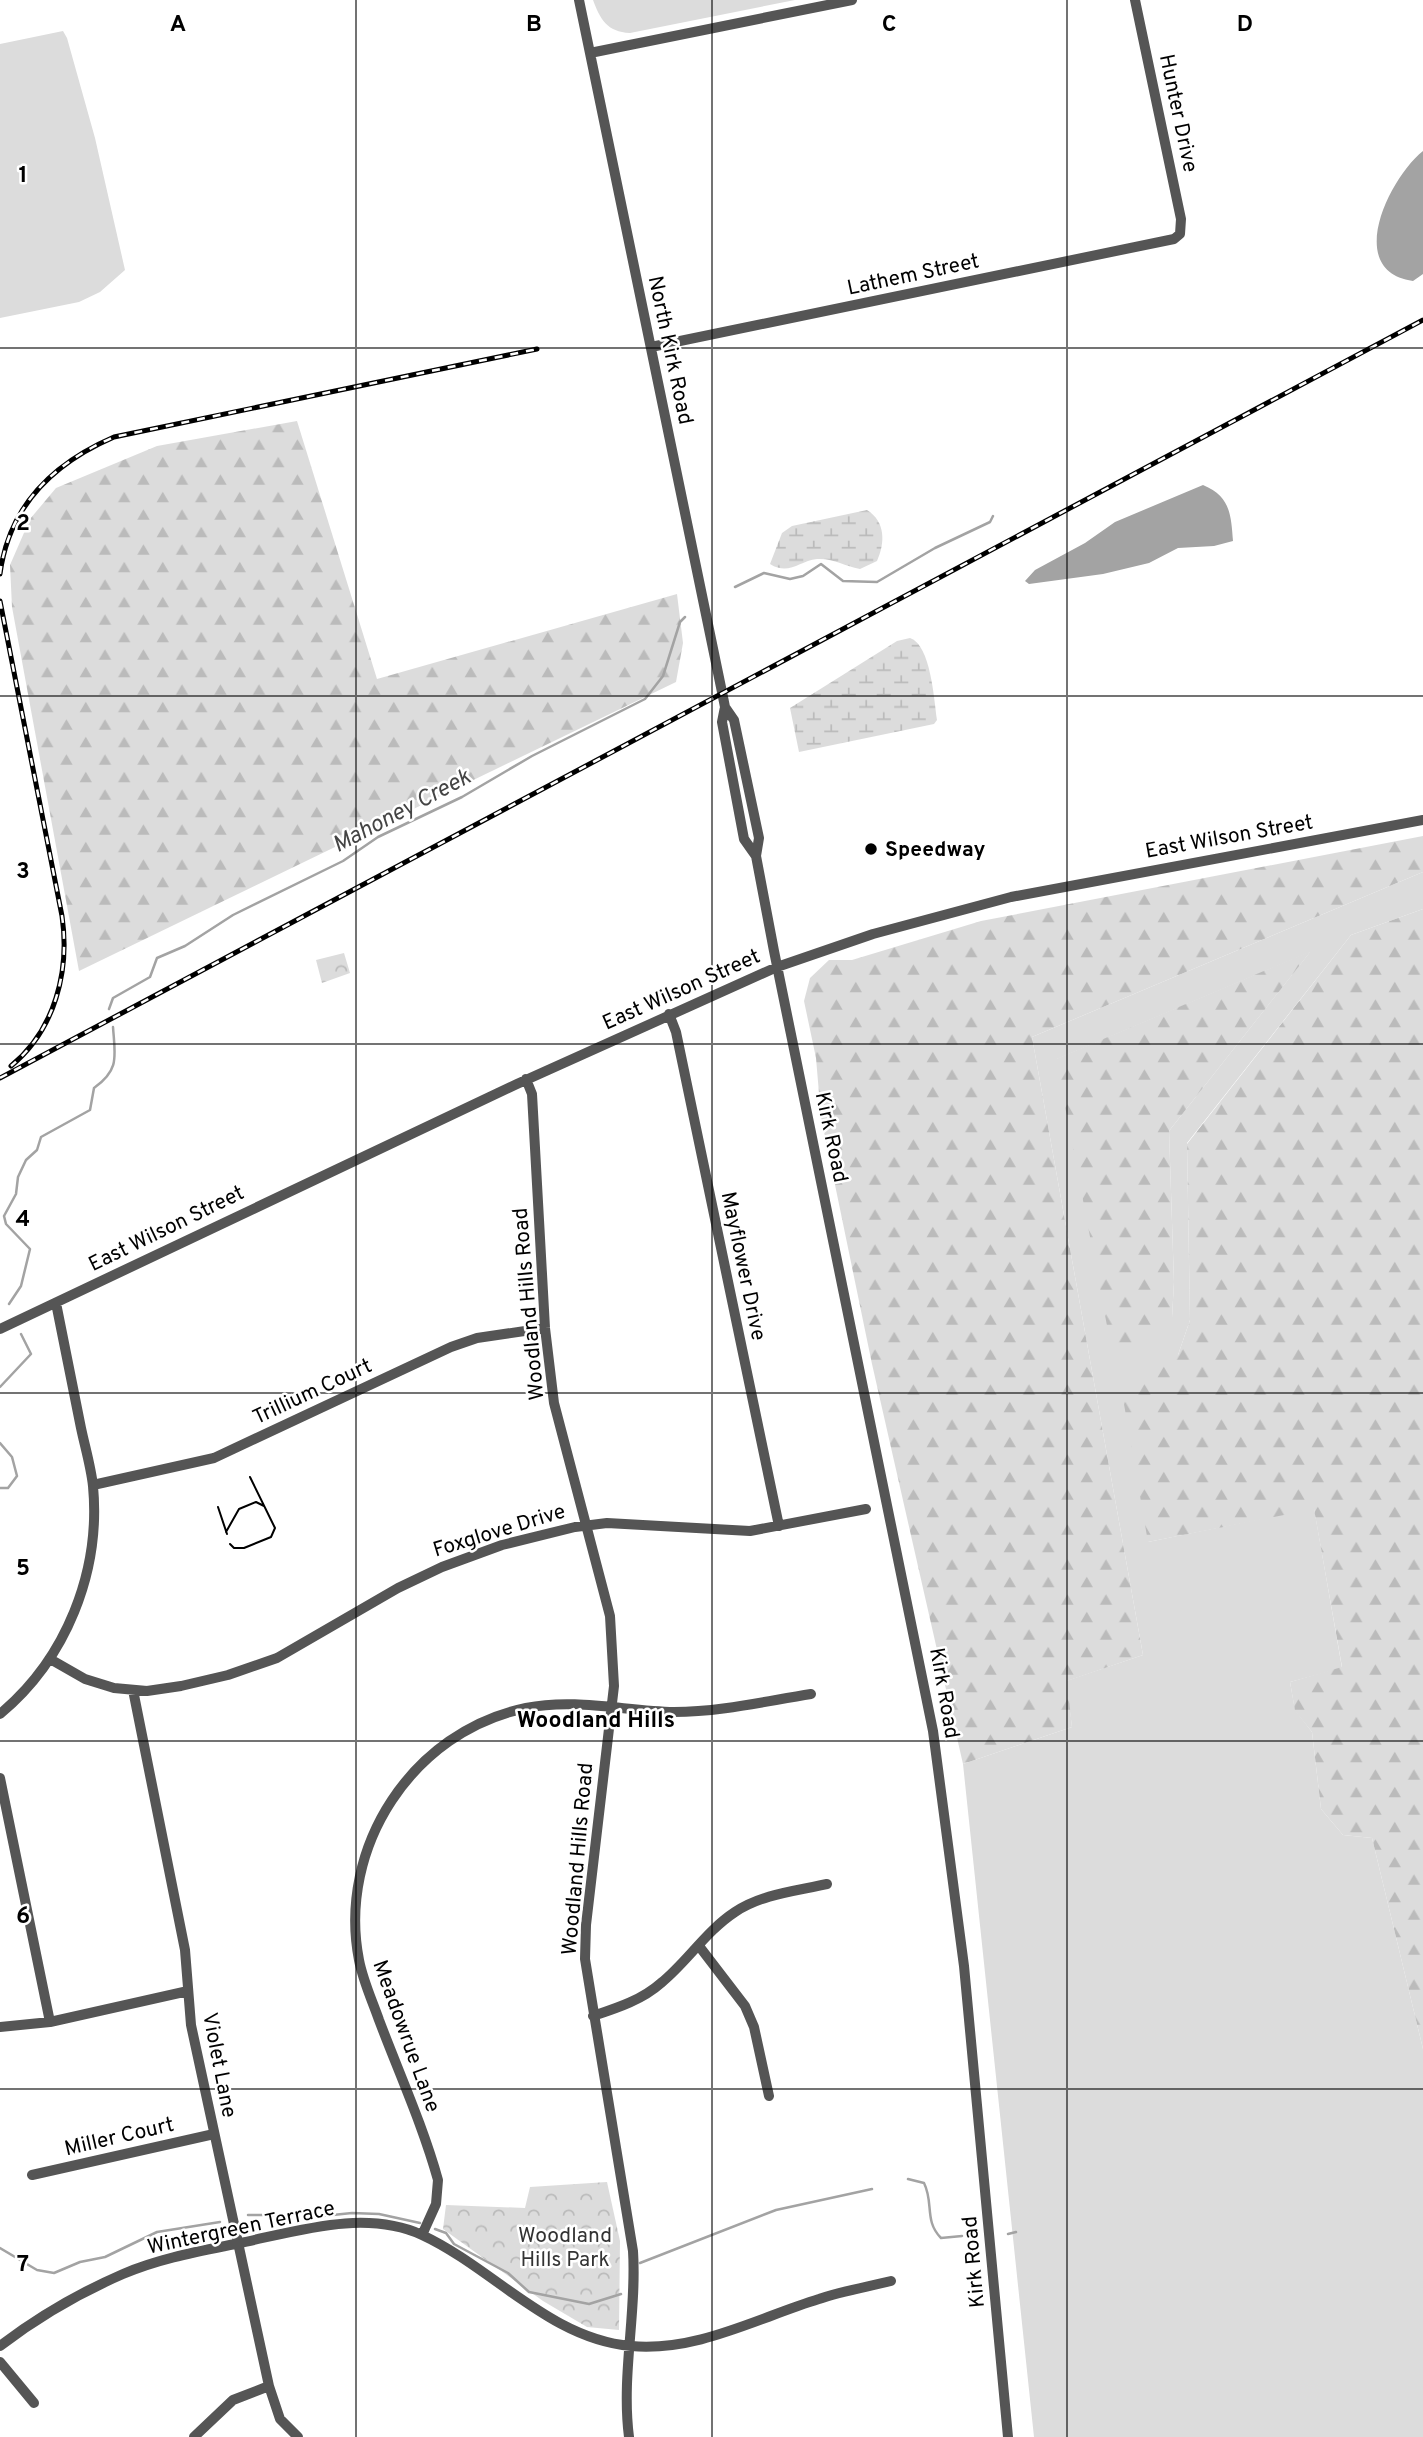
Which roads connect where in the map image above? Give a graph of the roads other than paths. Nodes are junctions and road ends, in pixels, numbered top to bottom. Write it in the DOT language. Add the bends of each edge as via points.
graph roads {
  1 [pos="579,0"];
  2 [pos="852,0"];
  3 [pos="1135,0"];
  4 [pos="590,53"];
  5 [pos="1180,234"];
  6 [pos="651,346"];
  7 [pos="1423,820"];
  8 [pos="777,967"];
  9 [pos="669,1014"];
  10 [pos="526,1080"];
  11 [pos="56,1303"];
  12 [pos="545,1328"];
  13 [pos="0,1329"];
  14 [pos="93,1485"];
  15 [pos="866,1509"];
  16 [pos="586,1524"];
  17 [pos="779,1526"];
  18 [pos="50,1659"];
  19 [pos="133,1690"];
  20 [pos="811,1694"];
  21 [pos="611,1708"];
  22 [pos="0,1714"];
  23 [pos="0,1778"];
  24 [pos="827,1884"];
  25 [pos="698,1946"];
  26 [pos="188,1991"];
  27 [pos="593,2015"];
  28 [pos="50,2022"];
  29 [pos="0,2027"];
  30 [pos="769,2096"];
  31 [pos="214,2134"];
  32 [pos="32,2175"];
  33 [pos="422,2235"];
  34 [pos="240,2243"];
  35 [pos="891,2281"];
  36 [pos="0,2346"];
  37 [pos="631,2346"];
  38 [pos="0,2362"];
  39 [pos="269,2386"];
  40 [pos="34,2403"];
  41 [pos="194,2437"];
  42 [pos="298,2437"];
  43 [pos="629,2437"];
  44 [pos="1008,2437"];
  1 -- 4 [label="street, North Kirk Road"];
  2 -- 4 [label="street"];
  3 -- 5 [label="street, Hunter Drive" via="1181,219"];
  4 -- 6 [label="street, North Kirk Road"];
  5 -- 6 [label="street, Lathem Street" via="1164,243"];
  6 -- 8 [label="street, North Kirk Road" via="725,707 722,722 744,838 756,856"];
  7 -- 8 [label="street, East Wilson Street" via="1012,897 873,934"];
  8 -- 9 [label="street, East Wilson Street"];
  8 -- 44 [label="street, Kirk Road" via="933,1731 964,1966"];
  9 -- 10 [label="street, East Wilson Street"];
  9 -- 17 [label="street, Mayflower Drive"];
  10 -- 11 [label="street, East Wilson Street"];
  10 -- 12 [label="street, Woodland Hills Road" via="532,1094"];
  11 -- 13 [label="street, East Wilson Street"];
  11 -- 14 [label="street"];
  12 -- 14 [label="street, Trillium Court" via="477,1338 451,1347 214,1458"];
  12 -- 16 [label="street, Woodland Hills Road" via="554,1403"];
  14 -- 18 [label="street" via="88,1567 73,1617"];
  15 -- 17 [label="street, Foxglove Drive"];
  16 -- 17 [label="street, Foxglove Drive" via="750,1531"];
  16 -- 19 [label="street, Foxglove Drive" via="502,1545 442,1567 291,1651 247,1670 181,1686"];
  16 -- 21 [label="street, Woodland Hills Road" via="610,1616"];
  18 -- 19 [label="street, Foxglove Drive" via="95,1683"];
  18 -- 22 [label="street"];
  19 -- 26 [label="street, Violet Lane" via="185,1950"];
  20 -- 21 [label="street, Meadowrue Lane" via="693,1712"];
  21 -- 27 [label="street, Woodland Hills Road" via="585,1937"];
  21 -- 33 [label="street, Meadowrue Lane" via="541,1706 472,1727 410,1776 369,1843 358,1887 357,1948 363,1977 438,2180 436,2204"];
  23 -- 28 [label="street"];
  24 -- 25 [label="street" via="754,1902 723,1920"];
  25 -- 27 [label="street" via="648,1993"];
  25 -- 30 [label="street" via="745,2006"];
  26 -- 28 [label="street"];
  26 -- 31 [label="street, Violet Lane"];
  27 -- 37 [label="street, Woodland Hills Road" via="633,2251"];
  28 -- 29 [label="street"];
  31 -- 32 [label="street, Miller Court"];
  31 -- 34 [label="street, Violet Lane"];
  33 -- 34 [label="street, Wintergreen Terrace" via="380,2225 345,2224"];
  33 -- 37 [label="street, Wintergreen Terrace" via="573,2330"];
  34 -- 36 [label="street, Wintergreen Terrace" via="126,2273 72,2299"];
  34 -- 39 [label="street, Violet Lane"];
  35 -- 37 [label="street, Wintergreen Terrace" via="821,2298 691,2343"];
  37 -- 43 [label="street, Woodland Hills Road" via="626,2391"];
  38 -- 40 [label="street"];
  39 -- 41 [label="street" via="233,2400"];
  39 -- 42 [label="street, Violet Lane" via="280,2418"];
}
